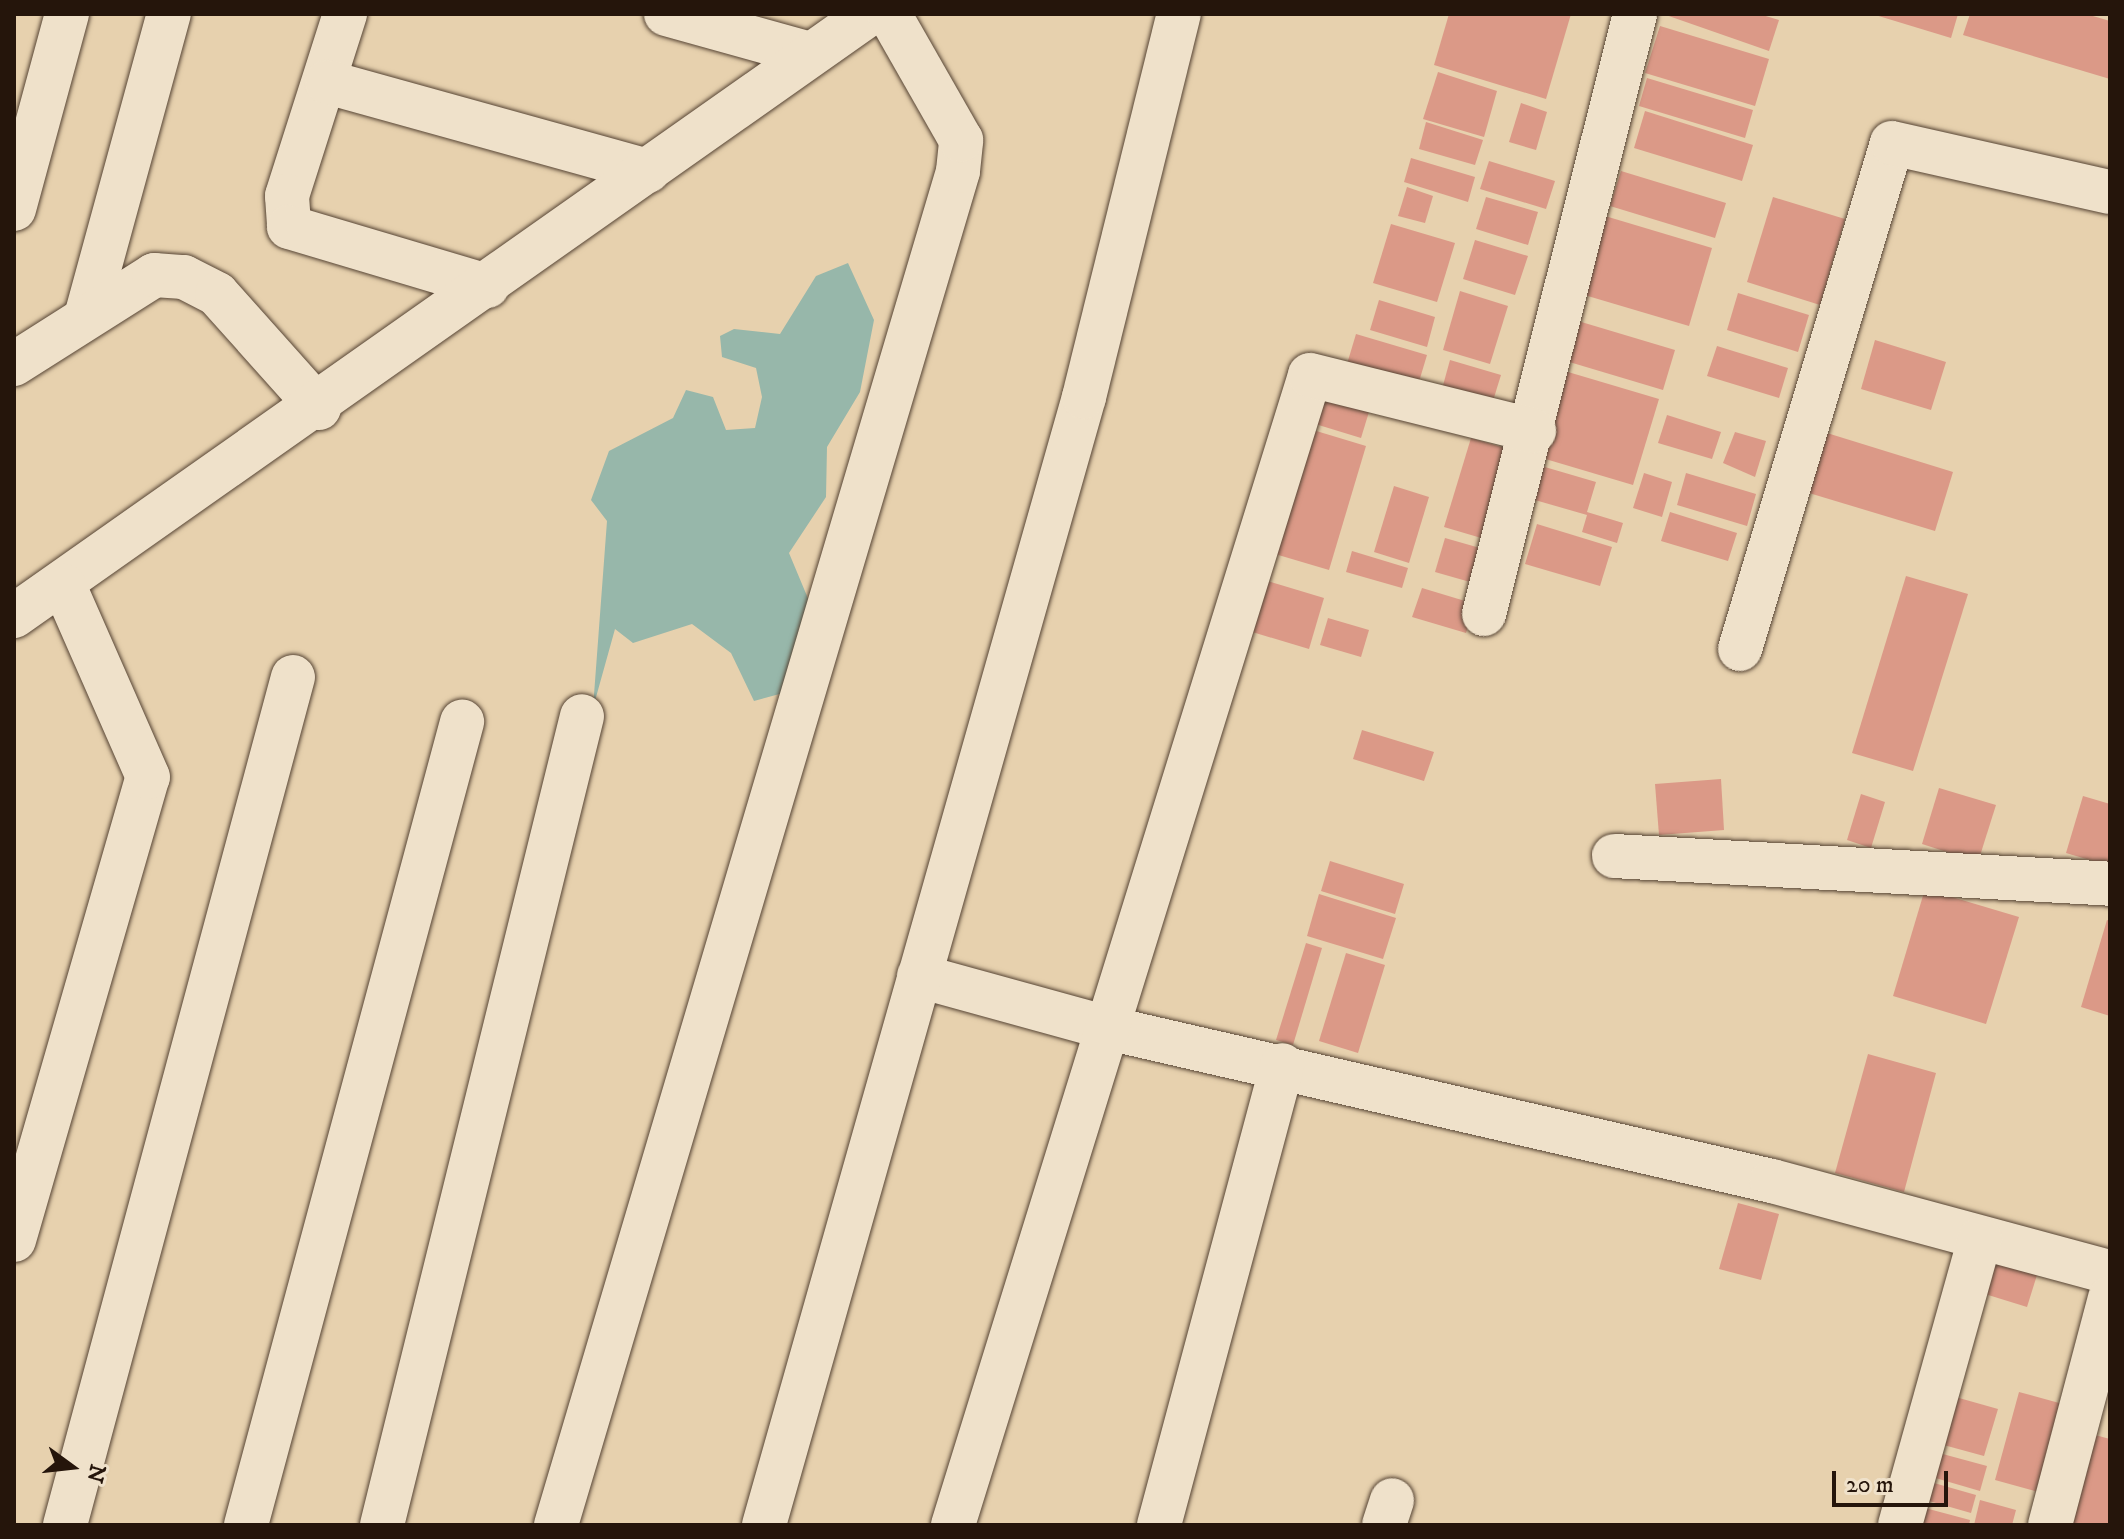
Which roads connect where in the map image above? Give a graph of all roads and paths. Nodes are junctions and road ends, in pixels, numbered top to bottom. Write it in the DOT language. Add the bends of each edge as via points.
graph roads {
  1 [pos="67,14"];
  2 [pos="169,14"];
  3 [pos="345,14"];
  4 [pos="666,14"];
  5 [pos="869,14"];
  6 [pos="889,14"];
  7 [pos="1179,14"];
  8 [pos="1635,14"];
  9 [pos="810,54"];
  10 [pos="327,82"];
  11 [pos="648,171"];
  12 [pos="2110,192"];
  13 [pos="14,209"];
  14 [pos="487,286"];
  15 [pos="87,313"];
  16 [pos="14,364"];
  17 [pos="319,408"];
  18 [pos="1534,431"];
  19 [pos="64,586"];
  20 [pos="1484,614"];
  21 [pos="14,616"];
  22 [pos="1740,649"];
  23 [pos="293,677"];
  24 [pos="582,716"];
  25 [pos="462,722"];
  26 [pos="1614,856"];
  27 [pos="2110,884"];
  28 [pos="919,976"];
  29 [pos="1108,1028"];
  30 [pos="1282,1065"];
  31 [pos="1980,1239"];
  32 [pos="14,1240"];
  33 [pos="2110,1272"];
  34 [pos="2110,1298"];
  35 [pos="2094,1423"];
  36 [pos="65,1525"];
  37 [pos="246,1525"];
  38 [pos="382,1525"];
  39 [pos="556,1525"];
  40 [pos="764,1525"];
  41 [pos="953,1525"];
  42 [pos="1159,1525"];
  43 [pos="1900,1525"];
  44 [pos="2050,1525"];
  1 -- 13 [label="street"];
  2 -- 15 [label="street"];
  3 -- 10 [label="street"];
  4 -- 9 [label="street"];
  5 -- 9 [label="street"];
  6 -- 39 [label="street" via="961,140 958,171"];
  7 -- 28 [label="street" via="1084,397"];
  8 -- 18 [label="street"];
  9 -- 11 [label="street"];
  10 -- 11 [label="street"];
  10 -- 14 [label="street" via="287,196 289,227"];
  11 -- 14 [label="street"];
  12 -- 22 [label="street" via="1892,143"];
  14 -- 17 [label="street"];
  15 -- 16 [label="street"];
  15 -- 17 [label="street" via="154,275 184,277 217,294"];
  17 -- 19 [label="street"];
  18 -- 20 [label="street"];
  18 -- 29 [label="street" via="1310,375"];
  19 -- 21 [label="street"];
  19 -- 32 [label="street" via="148,777"];
  23 -- 36 [label="street"];
  24 -- 38 [label="street"];
  25 -- 37 [label="street"];
  26 -- 27 [label="street"];
  28 -- 29 [label="street"];
  28 -- 40 [label="street"];
  29 -- 30 [label="street"];
  29 -- 41 [label="street"];
  30 -- 31 [label="street" via="1772,1181"];
  30 -- 42 [label="street"];
  31 -- 33 [label="street"];
  31 -- 43 [label="street"];
  34 -- 35 [label="street"];
  35 -- 44 [label="street"];
}
